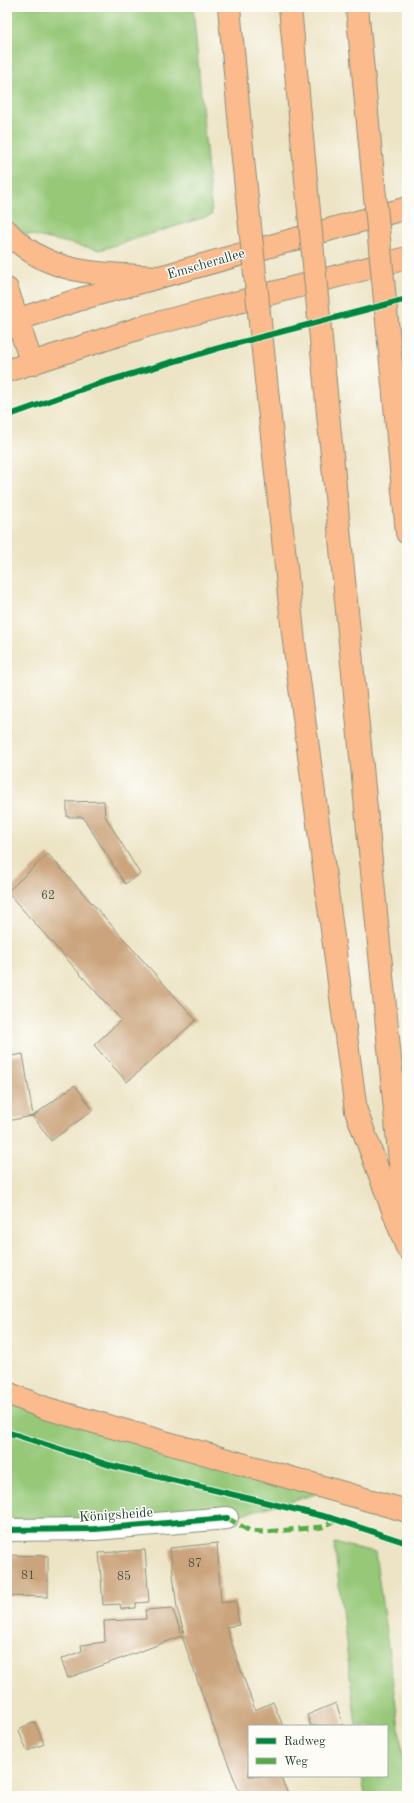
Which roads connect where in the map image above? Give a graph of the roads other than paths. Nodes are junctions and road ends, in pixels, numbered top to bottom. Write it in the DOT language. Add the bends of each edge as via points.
graph roads {
  1 [pos="229,7"];
  2 [pos="290,7"];
  3 [pos="357,7"];
  4 [pos="407,208"];
  5 [pos="7,231"];
  6 [pos="407,258"];
  7 [pos="158,278"];
  8 [pos="7,289"];
  9 [pos="12,321"];
  10 [pos="32,364"];
  11 [pos="7,371"];
  12 [pos="407,533"];
  13 [pos="407,1230"];
  14 [pos="407,1248"];
  15 [pos="7,1394"];
  16 [pos="407,1511"];
  17 [pos="227,1518"];
  18 [pos="7,1530"];
  1 -- 14 [label="main road, bridge" via="294,642 356,1111"];
  2 -- 13 [label="main road, bridge"];
  3 -- 12 [label="main road, bridge"];
  4 -- 7 [label="main road, Emscherallee"];
  5 -- 7 [label="main road" via="18,243 49,263 79,271"];
  6 -- 10 [label="main road" via="146,326"];
  7 -- 9 [label="main road, Emscherallee"];
  8 -- 9 [label="main road"];
  9 -- 10 [label="main road"];
  10 -- 11 [label="main road"];
  15 -- 16 [label="main road" via="45,1408"];
  17 -- 18 [label="street, Königsheide" via="95,1529"];
}
